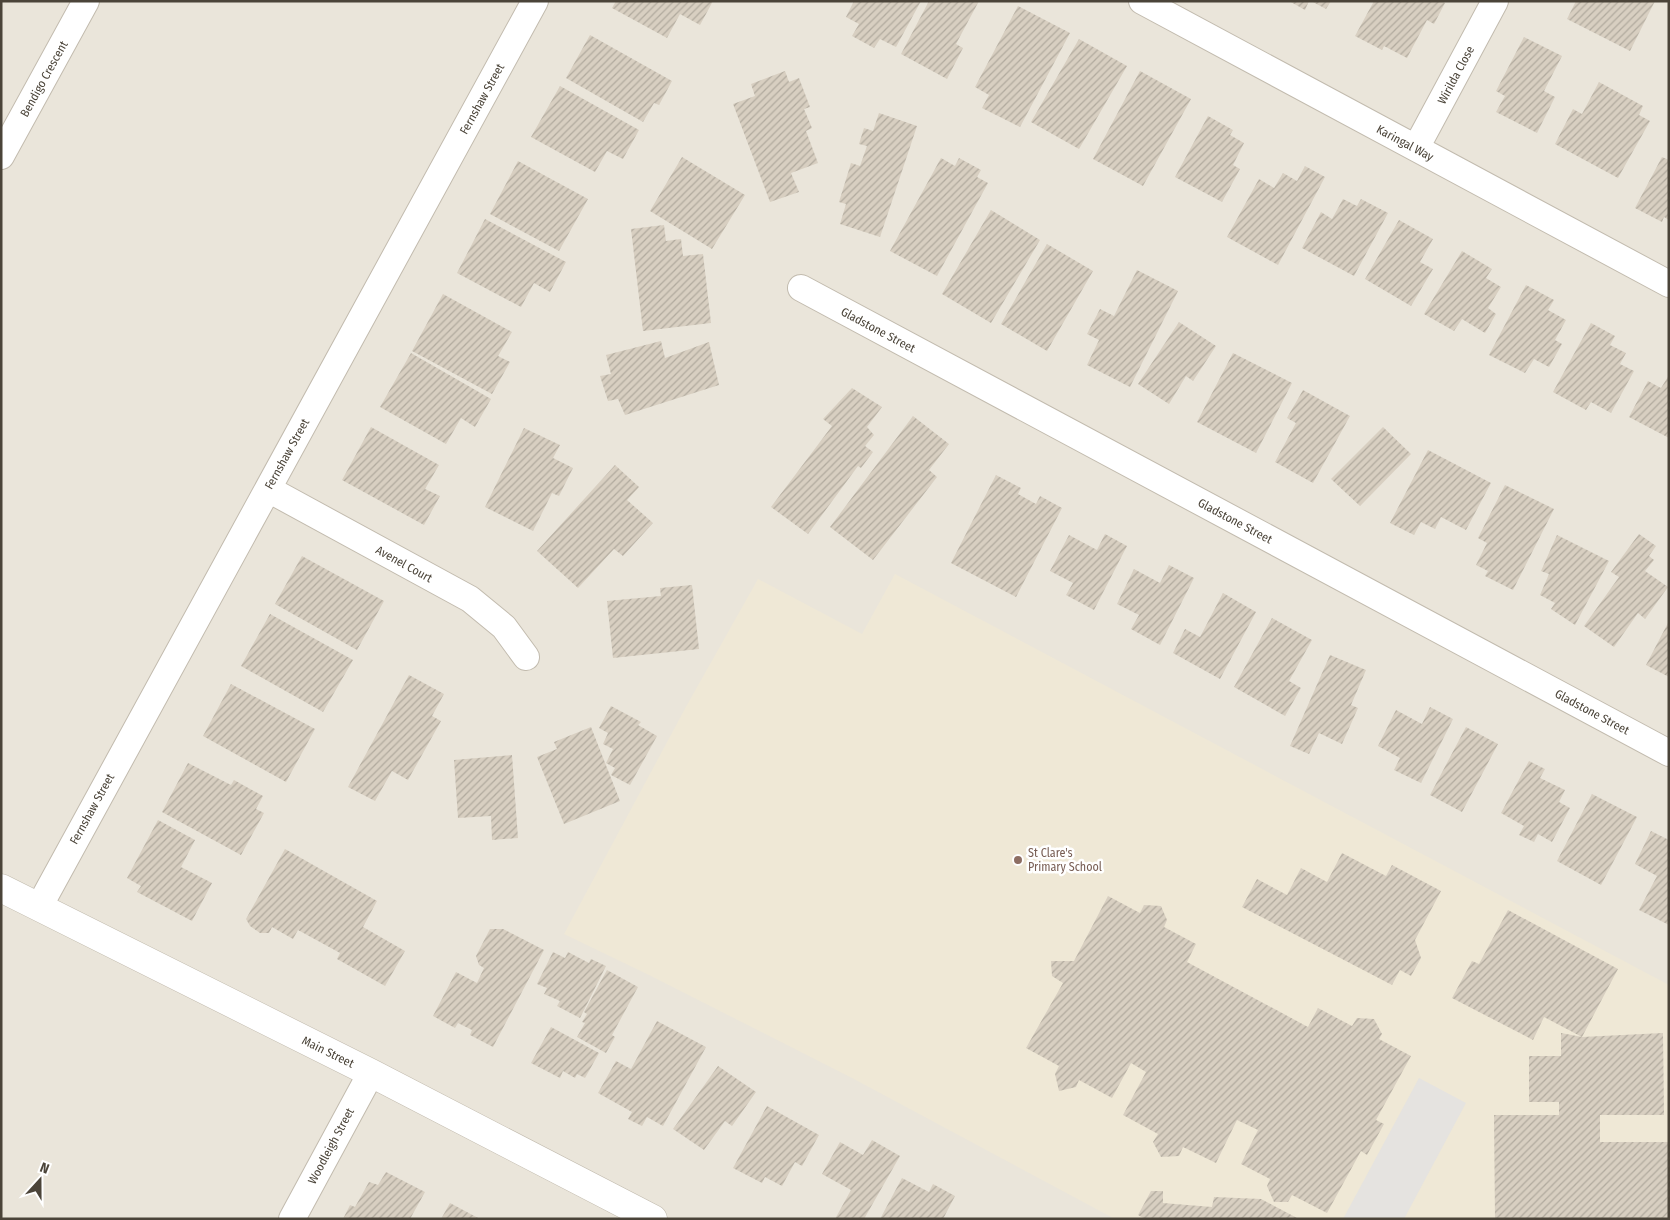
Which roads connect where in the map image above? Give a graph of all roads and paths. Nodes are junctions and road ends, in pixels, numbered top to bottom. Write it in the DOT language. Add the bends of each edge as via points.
graph roads {
  1 [pos="86,1"];
  2 [pos="535,1"];
  3 [pos="1142,1"];
  4 [pos="1495,1"];
  5 [pos="1416,148"];
  6 [pos="1,156"];
  7 [pos="1669,284"];
  8 [pos="801,288"];
  9 [pos="268,489"];
  10 [pos="526,657"];
  11 [pos="1669,754"];
  12 [pos="1,888"];
  13 [pos="39,907"];
  14 [pos="370,1073"];
  15 [pos="292,1219"];
  16 [pos="653,1219"];
  1 -- 6 [label="street, Bendigo Crescent"];
  2 -- 9 [label="street, Fernshaw Street"];
  3 -- 5 [label="street, Karingal Way"];
  4 -- 5 [label="street, Wirilda Close"];
  5 -- 7 [label="street, Karingal Way"];
  8 -- 11 [label="street, Gladstone Street"];
  9 -- 10 [label="street, Avenel Court" via="470,599 504,627"];
  9 -- 13 [label="street, Fernshaw Street"];
  12 -- 13 [label="street, Main Street"];
  13 -- 14 [label="street, Main Street"];
  14 -- 15 [label="street, Woodleigh Street"];
  14 -- 16 [label="street, Main Street"];
}
